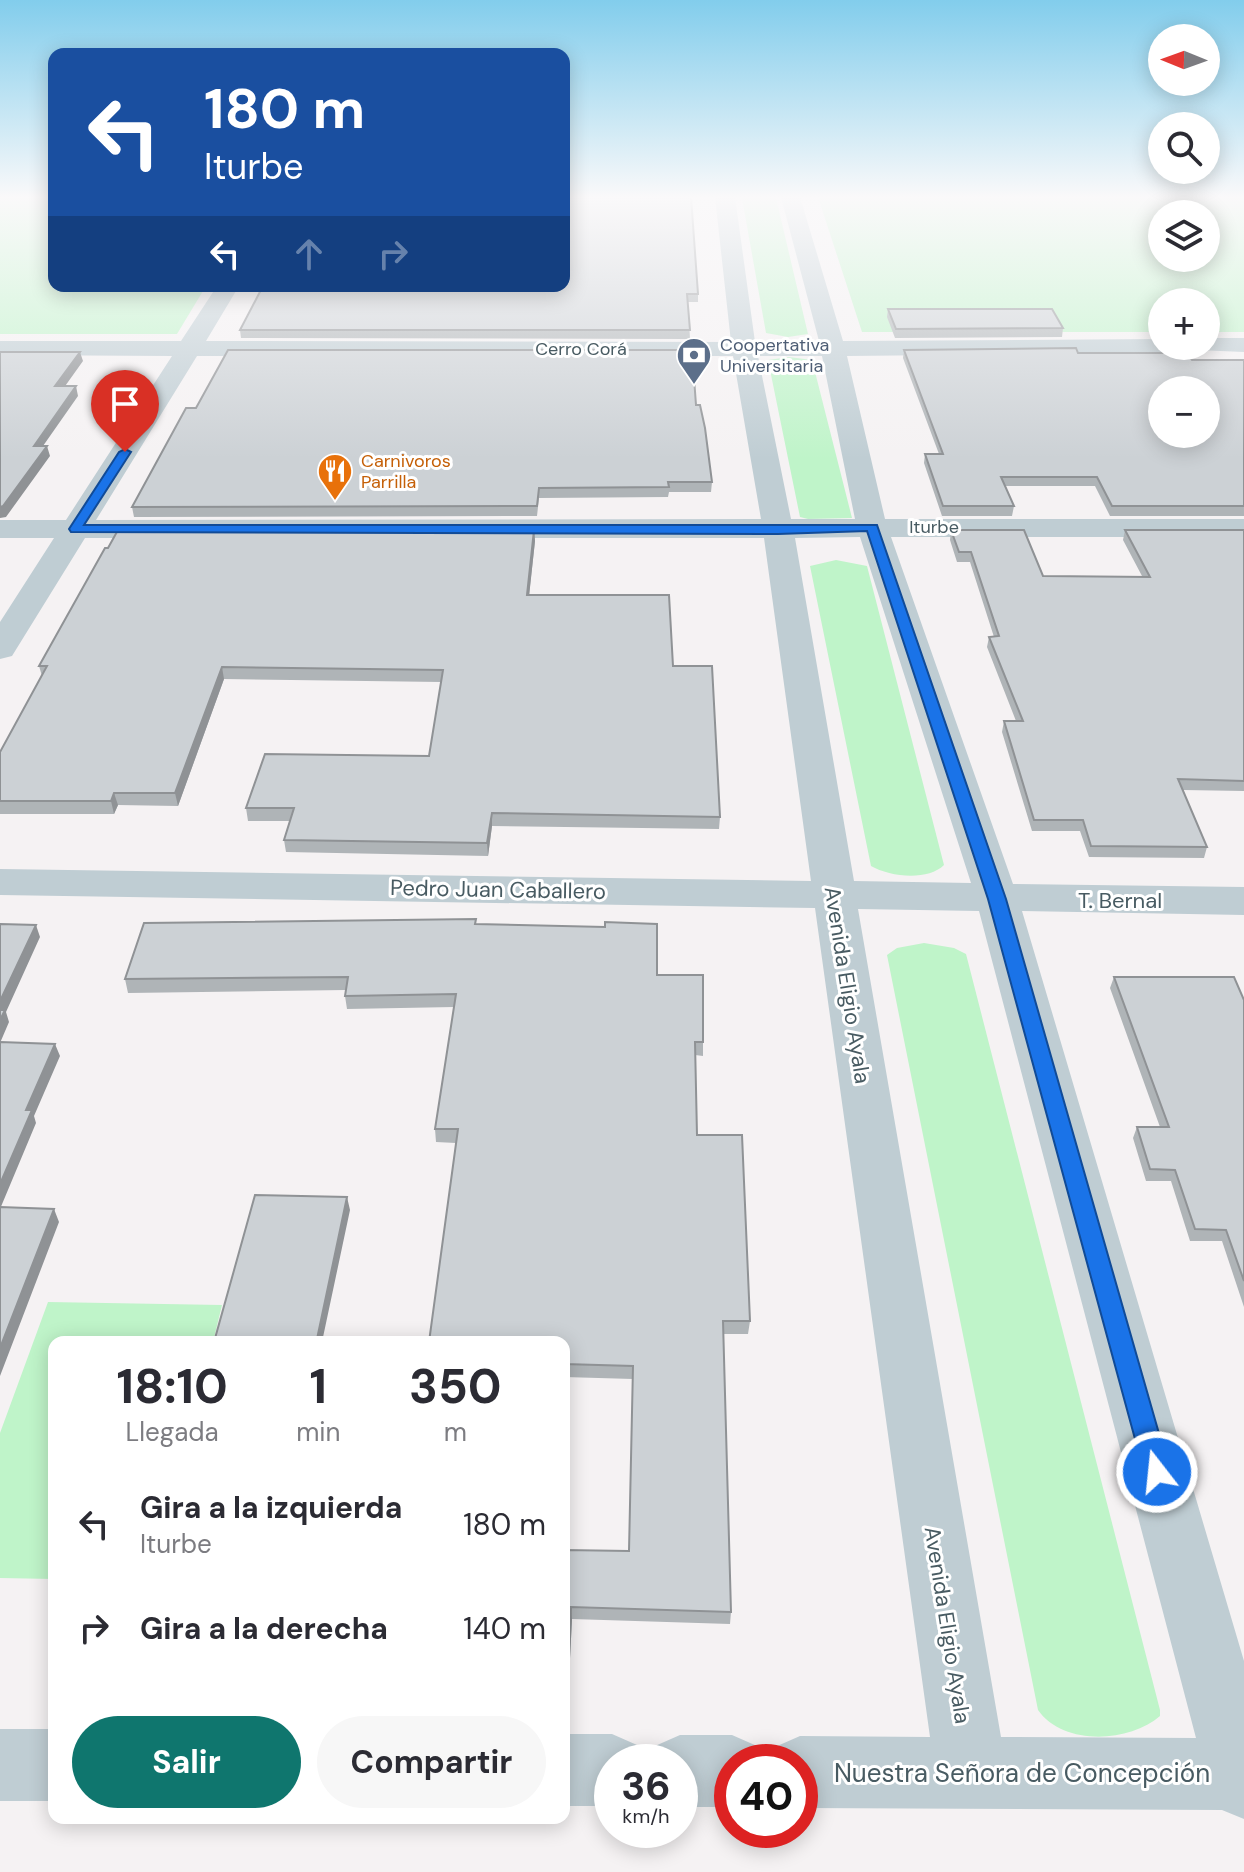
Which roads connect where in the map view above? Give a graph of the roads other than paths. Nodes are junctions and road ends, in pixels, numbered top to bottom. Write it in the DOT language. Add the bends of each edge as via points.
graph roads {
  1 [pos="736,284"];
  2 [pos="815,284"];
  3 [pos="224,292"];
  4 [pos="1220,345"];
  5 [pos="1244,345"];
  6 [pos="1148,346"];
  7 [pos="0,348"];
  8 [pos="833,348"];
  9 [pos="744,349"];
  10 [pos="190,350"];
  11 [pos="872,527"];
  12 [pos="1244,528"];
  13 [pos="0,529"];
  14 [pos="76,529"];
  15 [pos="778,530"];
  16 [pos="0,649"];
  17 [pos="0,882"];
  18 [pos="834,894"];
  19 [pos="997,899"];
  20 [pos="1244,901"];
  21 [pos="0,1765"];
  22 [pos="48,1765"];
  23 [pos="570,1770"];
  24 [pos="594,1770"];
  25 [pos="818,1772"];
  26 [pos="971,1773"];
  27 [pos="1243,1777"];
  1 -- 9 [label="street, Avenida Eligio Ayala"];
  2 -- 8 [label="street"];
  3 -- 10 [label="street"];
  4 -- 5 [label="street"];
  6 -- 8 [label="street, Cerro Corá"];
  7 -- 10 [label="street, Cerro Corá"];
  8 -- 9 [label="street, Cerro Corá"];
  8 -- 11 [label="street"];
  9 -- 10 [label="street, Cerro Corá"];
  9 -- 15 [label="street, Avenida Eligio Ayala"];
  10 -- 14 [label="street"];
  11 -- 12 [label="street, Iturbe"];
  11 -- 15 [label="street, Iturbe"];
  11 -- 19 [label="street"];
  13 -- 14 [label="street, Iturbe"];
  14 -- 15 [label="street, Iturbe"];
  14 -- 16 [label="street"];
  15 -- 18 [label="street, Avenida Eligio Ayala"];
  17 -- 18 [label="street, Pedro Juan Caballero"];
  18 -- 19 [label="street, Pedro Juan Caballero"];
  18 -- 26 [label="street, Avenida Eligio Ayala"];
  19 -- 20 [label="street, T. Bernal"];
  19 -- 27 [label="street"];
  21 -- 22 [label="street"];
  23 -- 24 [label="street"];
  25 -- 26 [label="street, Nuestra Señora de Concepción"];
  26 -- 27 [label="street, Nuestra Señora de Concepción"];
}
